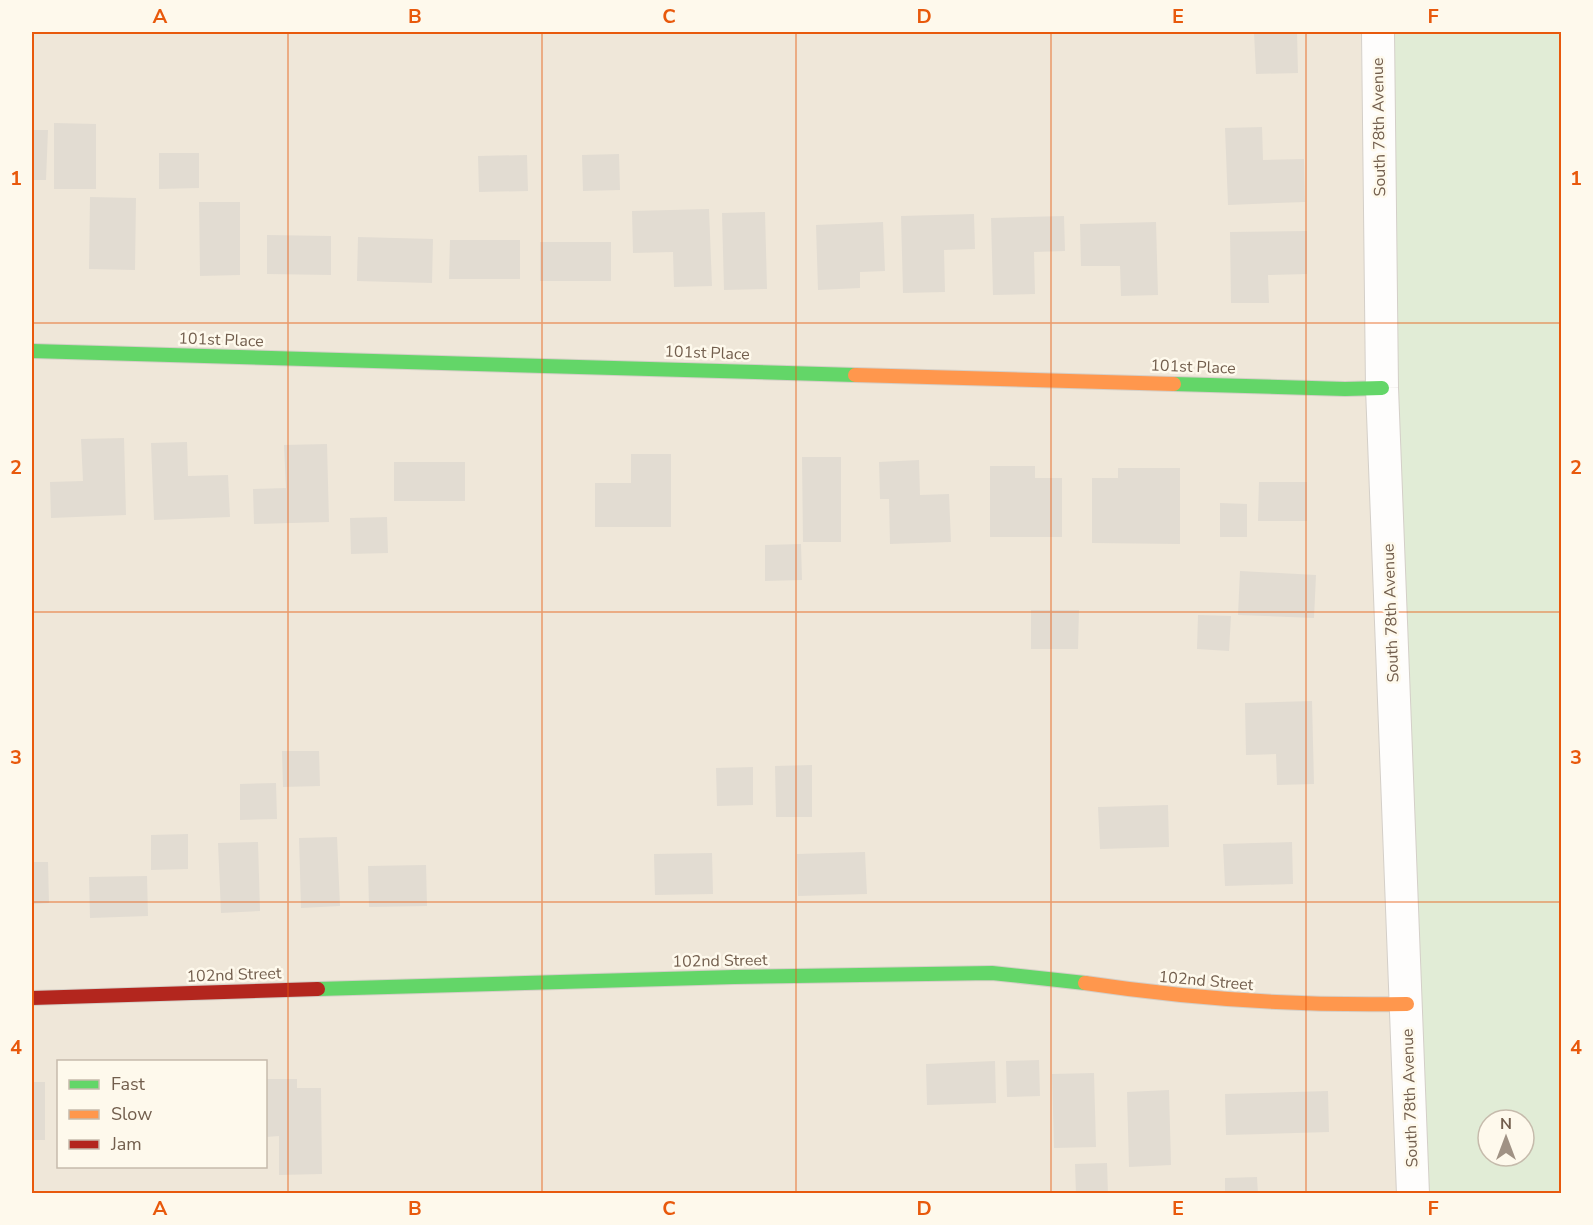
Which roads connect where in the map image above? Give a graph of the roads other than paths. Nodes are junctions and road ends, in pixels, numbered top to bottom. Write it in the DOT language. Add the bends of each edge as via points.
graph roads {
  1 [pos="1378,32"];
  2 [pos="32,351"];
  3 [pos="1382,388"];
  4 [pos="32,998"];
  5 [pos="1407,1004"];
  6 [pos="1413,1194"];
  1 -- 3 [label="street, South 78th Avenue"];
  2 -- 3 [label="street, 101st Place"];
  3 -- 5 [label="street, South 78th Avenue"];
  4 -- 5 [label="street, 102nd Street" via="992,973 1237,1001 1348,1006"];
  5 -- 6 [label="street, South 78th Avenue"];
}
